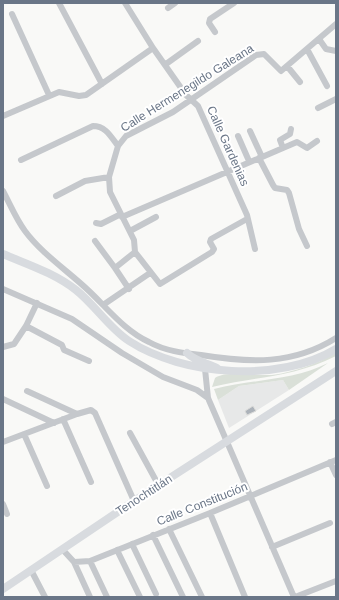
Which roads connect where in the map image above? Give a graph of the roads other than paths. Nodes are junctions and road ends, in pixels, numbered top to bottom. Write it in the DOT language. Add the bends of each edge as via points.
graph roads {
  1 [pos="59,3"];
  2 [pos="125,3"];
  3 [pos="176,3"];
  4 [pos="234,3"];
  5 [pos="168,8"];
  6 [pos="12,14"];
  7 [pos="336,24"];
  8 [pos="216,32"];
  9 [pos="318,39"];
  10 [pos="198,41"];
  11 [pos="153,48"];
  12 [pos="307,49"];
  13 [pos="336,51"];
  14 [pos="166,64"];
  15 [pos="287,66"];
  16 [pos="300,82"];
  17 [pos="102,84"];
  18 [pos="327,86"];
  19 [pos="49,95"];
  20 [pos="191,99"];
  21 [pos="336,99"];
  22 [pos="318,108"];
  23 [pos="3,116"];
  24 [pos="291,129"];
  25 [pos="250,131"];
  26 [pos="238,136"];
  27 [pos="317,141"];
  28 [pos="118,146"];
  29 [pos="283,148"];
  30 [pos="260,157"];
  31 [pos="20,160"];
  32 [pos="249,162"];
  33 [pos="227,172"];
  34 [pos="109,177"];
  35 [pos="3,191"];
  36 [pos="56,196"];
  37 [pos="122,215"];
  38 [pos="156,217"];
  39 [pos="247,219"];
  40 [pos="96,223"];
  41 [pos="130,231"];
  42 [pos="95,241"];
  43 [pos="307,246"];
  44 [pos="255,249"];
  45 [pos="135,252"];
  46 [pos="3,254"];
  47 [pos="115,268"];
  48 [pos="150,273"];
  49 [pos="129,289"];
  50 [pos="3,290"];
  51 [pos="37,304"];
  52 [pos="103,305"];
  53 [pos="26,326"];
  54 [pos="336,338"];
  55 [pos="3,347"];
  56 [pos="336,349"];
  57 [pos="187,353"];
  58 [pos="89,361"];
  59 [pos="205,369"];
  60 [pos="217,369"];
  61 [pos="336,371"];
  62 [pos="27,391"];
  63 [pos="208,398"];
  64 [pos="3,399"];
  65 [pos="77,414"];
  66 [pos="63,419"];
  67 [pos="54,423"];
  68 [pos="130,433"];
  69 [pos="24,434"];
  70 [pos="227,441"];
  71 [pos="3,442"];
  72 [pos="333,461"];
  73 [pos="336,475"];
  74 [pos="91,482"];
  75 [pos="47,486"];
  76 [pos="159,486"];
  77 [pos="250,496"];
  78 [pos="134,501"];
  79 [pos="3,504"];
  80 [pos="210,513"];
  81 [pos="7,514"];
  82 [pos="330,523"];
  83 [pos="170,529"];
  84 [pos="153,536"];
  85 [pos="132,544"];
  86 [pos="272,547"];
  87 [pos="63,550"];
  88 [pos="117,550"];
  89 [pos="90,561"];
  90 [pos="74,562"];
  91 [pos="31,570"];
  92 [pos="336,581"];
  93 [pos="3,589"];
  94 [pos="156,594"];
  95 [pos="45,597"];
  96 [pos="90,597"];
  97 [pos="107,597"];
  98 [pos="140,597"];
  99 [pos="183,597"];
  100 [pos="202,597"];
  101 [pos="245,597"];
  102 [pos="294,597"];
  1 -- 17 [label="street"];
  2 -- 11 [label="street, Calle Gardenias"];
  3 -- 5 [label="street"];
  4 -- 8 [label="street" via="210,19 209,23"];
  6 -- 19 [label="street"];
  7 -- 9 [label="street"];
  9 -- 12 [label="street"];
  9 -- 13 [label="street" via="326,49"];
  10 -- 14 [label="street"];
  11 -- 14 [label="street, Calle Gardenias"];
  11 -- 17 [label="street"];
  12 -- 15 [label="street"];
  12 -- 18 [label="street"];
  14 -- 20 [label="street, Calle Gardenias"];
  15 -- 16 [label="street"];
  15 -- 20 [label="street, Calle Hermenegildo Galeana" via="280,71 260,53"];
  17 -- 19 [label="street" via="86,95 58,92"];
  19 -- 23 [label="street"];
  20 -- 28 [label="street, Calle Hermenegildo Galeana" via="173,112 126,136"];
  20 -- 33 [label="street, Calle Gardenias" via="198,106"];
  21 -- 22 [label="street"];
  24 -- 29 [label="street" via="290,134 280,140"];
  25 -- 30 [label="street"];
  26 -- 32 [label="street"];
  27 -- 29 [label="street" via="307,148 297,142"];
  28 -- 31 [label="street" via="106,130 100,126 93,126"];
  28 -- 34 [label="street, Calle Hermenegildo Galeana"];
  29 -- 30 [label="street"];
  30 -- 32 [label="street"];
  30 -- 43 [label="street" via="273,186 289,193 299,229"];
  32 -- 33 [label="street"];
  33 -- 37 [label="street"];
  33 -- 39 [label="street, Calle Gardenias"];
  34 -- 36 [label="street" via="85,181"];
  34 -- 37 [label="street, Calle Hermenegildo Galeana" via="110,192"];
  35 -- 52 [label="street" via="25,230 50,257"];
  37 -- 40 [label="street" via="101,224"];
  37 -- 41 [label="street, Calle Hermenegildo Galeana"];
  38 -- 41 [label="street"];
  39 -- 44 [label="street, Calle Gardenias"];
  39 -- 48 [label="street, Calle Hermenegildo Galeana" via="211,239 214,249 212,252 163,283 160,284"];
  41 -- 45 [label="street, Calle Hermenegildo Galeana"];
  42 -- 47 [label="street"];
  45 -- 47 [label="street"];
  45 -- 48 [label="street, Calle Hermenegildo Galeana"];
  46 -- 59 [label="main road" via="53,274 77,291 128,340 141,348 171,360"];
  47 -- 49 [label="street"];
  48 -- 49 [label="street"];
  49 -- 52 [label="street"];
  50 -- 51 [label="street"];
  51 -- 53 [label="street"];
  51 -- 63 [label="street" via="72,319 163,377 197,390"];
  52 -- 57 [label="street" via="127,328 148,342"];
  53 -- 55 [label="street" via="14,344"];
  53 -- 58 [label="street" via="62,345 64,350"];
  54 -- 57 [label="street" via="305,354 288,358 257,361"];
  56 -- 60 [label="main road" via="310,361 285,368"];
  57 -- 60 [label="main road" via="192,358"];
  59 -- 60 [label="main road"];
  59 -- 63 [label="street"];
  61 -- 70 [label="main road, Tenochtitlán"];
  62 -- 65 [label="street"];
  63 -- 70 [label="street"];
  64 -- 67 [label="street"];
  65 -- 66 [label="street"];
  65 -- 78 [label="street" via="91,410 95,413"];
  66 -- 67 [label="street"];
  66 -- 74 [label="street"];
  67 -- 69 [label="street"];
  68 -- 76 [label="street"];
  69 -- 71 [label="street"];
  69 -- 75 [label="street"];
  70 -- 76 [label="main road, Tenochtitlán"];
  70 -- 77 [label="street"];
  72 -- 73 [label="street"];
  72 -- 77 [label="street, Calle Constitución"];
  76 -- 78 [label="main road, Tenochtitlán"];
  77 -- 80 [label="street, Calle Constitución"];
  77 -- 86 [label="street"];
  78 -- 87 [label="main road, Tenochtitlán"];
  79 -- 81 [label="street"];
  80 -- 83 [label="street, Calle Constitución"];
  80 -- 101 [label="street"];
  82 -- 86 [label="street"];
  83 -- 84 [label="street, Calle Constitución"];
  83 -- 100 [label="street"];
  84 -- 85 [label="street, Calle Constitución"];
  84 -- 99 [label="street"];
  85 -- 88 [label="street, Calle Constitución"];
  85 -- 94 [label="street"];
  86 -- 102 [label="street"];
  87 -- 90 [label="street"];
  87 -- 91 [label="main road, Tenochtitlán"];
  88 -- 89 [label="street, Calle Constitución"];
  88 -- 98 [label="street"];
  89 -- 90 [label="street, Calle Constitución"];
  89 -- 97 [label="street"];
  90 -- 96 [label="street"];
  91 -- 93 [label="main road, Tenochtitlán"];
  91 -- 95 [label="street"];
  92 -- 102 [label="street"];
}
